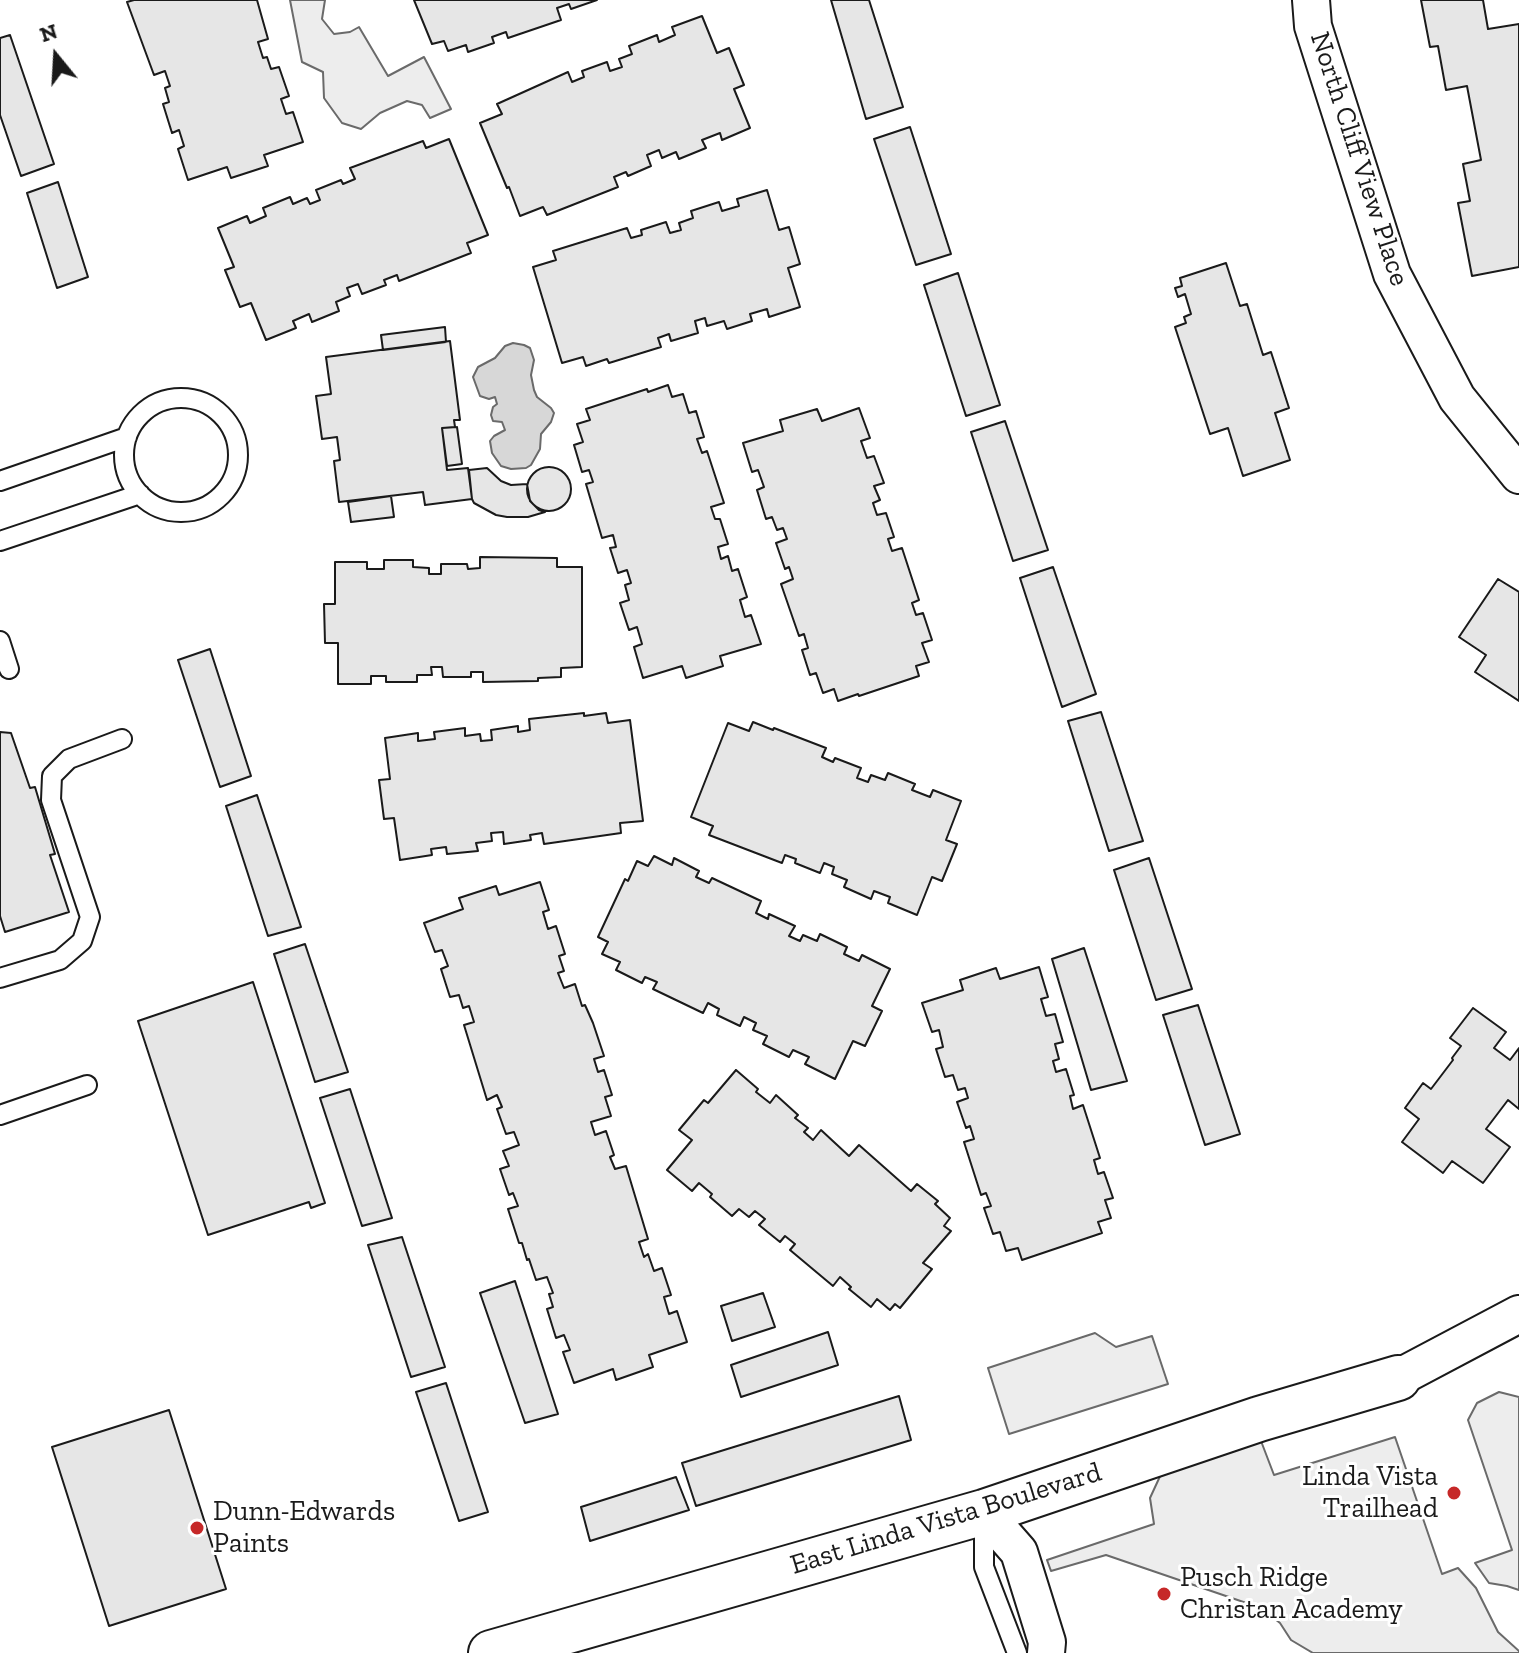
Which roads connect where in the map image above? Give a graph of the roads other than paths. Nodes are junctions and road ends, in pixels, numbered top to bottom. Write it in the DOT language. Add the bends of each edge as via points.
graph roads {
  1 [pos="1311,0"];
  2 [pos="127,437"];
  3 [pos="1519,475"];
  4 [pos="0,481"];
  5 [pos="140,494"];
  6 [pos="0,541"];
  7 [pos="0,641"];
  8 [pos="9,669"];
  9 [pos="122,739"];
  10 [pos="0,978"];
  11 [pos="87,1085"];
  12 [pos="0,1115"];
  13 [pos="1519,1314"];
  14 [pos="1398,1378"];
  15 [pos="984,1512"];
  16 [pos="491,1653"];
  17 [pos="1017,1653"];
  18 [pos="1046,1653"];
  1 -- 3 [label="street, North Cliff View Place" via="1313,26 1392,274 1457,398"];
  2 -- 4 [label="lane"];
  2 -- 5 [label="lane" via="125,467"];
  2 -- 5 [label="lane" via="150,407 187,398 221,413 238,446 231,484 203,508 169,510"];
  5 -- 6 [label="lane"];
  7 -- 8 [label="lane"];
  9 -- 10 [label="lane" via="69,759 52,776 51,800 90,917 82,941 60,960"];
  11 -- 12 [label="lane"];
  13 -- 14 [label="street"];
  14 -- 15 [label="street, East Linda Vista Boulevard"];
  15 -- 16 [label="street, East Linda Vista Boulevard"];
  15 -- 17 [label="lane" via="984,1567"];
  15 -- 18 [label="street" via="1019,1552"];
}
